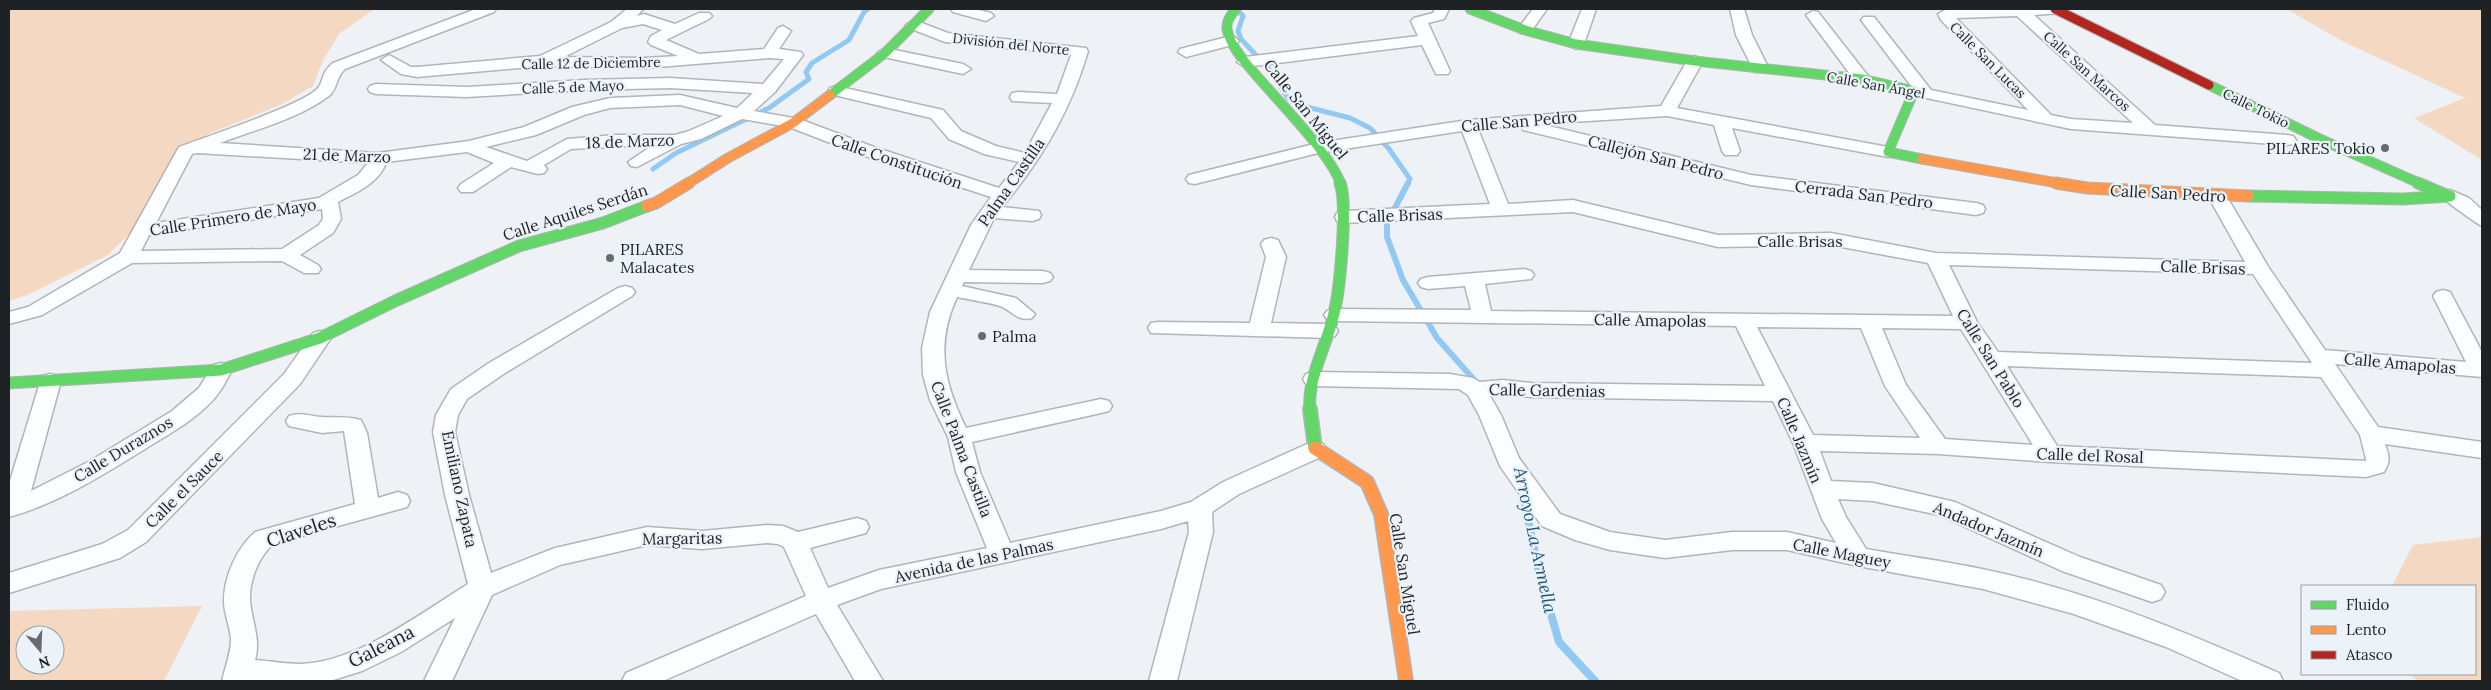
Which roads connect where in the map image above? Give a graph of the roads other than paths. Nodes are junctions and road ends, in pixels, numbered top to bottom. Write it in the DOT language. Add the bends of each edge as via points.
graph roads {
  1 [pos="489,9"];
  2 [pos="636,9"];
  3 [pos="929,9"];
  4 [pos="958,9"];
  5 [pos="1236,9"];
  6 [pos="1442,9"];
  7 [pos="1470,9"];
  8 [pos="1540,9"];
  9 [pos="1589,9"];
  10 [pos="1737,9"];
  11 [pos="2055,9"];
  12 [pos="2022,12"];
  13 [pos="704,16"];
  14 [pos="986,16"];
  15 [pos="1813,16"];
  16 [pos="1868,20"];
  17 [pos="616,25"];
  18 [pos="914,25"];
  19 [pos="677,30"];
  20 [pos="1525,30"];
  21 [pos="782,31"];
  22 [pos="1426,40"];
  23 [pos="1231,41"];
  24 [pos="1576,44"];
  25 [pos="1080,51"];
  26 [pos="1186,52"];
  27 [pos="769,53"];
  28 [pos="885,53"];
  29 [pos="795,55"];
  30 [pos="700,58"];
  31 [pos="389,60"];
  32 [pos="542,61"];
  33 [pos="1248,61"];
  34 [pos="1695,61"];
  35 [pos="1761,69"];
  36 [pos="963,70"];
  37 [pos="1442,71"];
  38 [pos="1862,79"];
  39 [pos="376,89"];
  40 [pos="769,89"];
  41 [pos="836,91"];
  42 [pos="1920,92"];
  43 [pos="1018,97"];
  44 [pos="1062,99"];
  45 [pos="1667,111"];
  46 [pos="743,113"];
  47 [pos="1502,120"];
  48 [pos="1721,120"];
  49 [pos="2047,120"];
  50 [pos="793,123"];
  51 [pos="1468,125"];
  52 [pos="2151,130"];
  53 [pos="675,140"];
  54 [pos="2287,140"];
  55 [pos="192,146"];
  56 [pos="469,146"];
  57 [pos="1318,148"];
  58 [pos="1732,151"];
  59 [pos="1888,152"];
  60 [pos="378,158"];
  61 [pos="1029,159"];
  62 [pos="508,161"];
  63 [pos="637,162"];
  64 [pos="1195,179"];
  65 [pos="1752,180"];
  66 [pos="467,188"];
  67 [pos="1002,195"];
  68 [pos="2217,196"];
  69 [pos="2450,196"];
  70 [pos="324,203"];
  71 [pos="1976,209"];
  72 [pos="1502,211"];
  73 [pos="988,212"];
  74 [pos="1032,215"];
  75 [pos="1344,217"];
  76 [pos="2482,220"];
  77 [pos="141,231"];
  78 [pos="1271,244"];
  79 [pos="286,255"];
  80 [pos="128,257"];
  81 [pos="1936,259"];
  82 [pos="2259,268"];
  83 [pos="311,269"];
  84 [pos="1524,275"];
  85 [pos="1043,277"];
  86 [pos="1473,278"];
  87 [pos="953,283"];
  88 [pos="1428,283"];
  89 [pos="625,292"];
  90 [pos="2442,296"];
  91 [pos="940,312"];
  92 [pos="1025,314"];
  93 [pos="9,318"];
  94 [pos="1483,318"];
  95 [pos="1868,321"];
  96 [pos="1744,322"];
  97 [pos="1331,323"];
  98 [pos="1967,323"];
  99 [pos="1158,328"];
  100 [pos="1259,328"];
  101 [pos="320,338"];
  102 [pos="1992,359"];
  103 [pos="2322,363"];
  104 [pos="221,370"];
  105 [pos="2482,370"];
  106 [pos="1314,379"];
  107 [pos="50,381"];
  108 [pos="9,383"];
  109 [pos="1484,389"];
  110 [pos="1781,394"];
  111 [pos="1102,406"];
  112 [pos="297,420"];
  113 [pos="2371,434"];
  114 [pos="960,437"];
  115 [pos="1805,443"];
  116 [pos="1938,446"];
  117 [pos="1315,450"];
  118 [pos="2482,450"];
  119 [pos="2050,454"];
  120 [pos="1822,489"];
  121 [pos="398,501"];
  122 [pos="11,507"];
  123 [pos="1200,508"];
  124 [pos="368,509"];
  125 [pos="857,527"];
  126 [pos="795,542"];
  127 [pos="1002,553"];
  128 [pos="1858,557"];
  129 [pos="9,583"];
  130 [pos="482,588"];
  131 [pos="2152,592"];
  132 [pos="821,600"];
  133 [pos="238,675"];
  134 [pos="438,681"];
  135 [pos="636,681"];
  136 [pos="868,681"];
  137 [pos="1163,681"];
  138 [pos="1406,681"];
  139 [pos="2269,681"];
  1 -- 55 [label="street" via="338,66 331,73 325,91 299,107 241,131"];
  2 -- 17 [label="street"];
  3 -- 18 [label="street, Calle Aquiles Serdán"];
  4 -- 14 [label="street"];
  5 -- 23 [label="street, Calle San Miguel" via="1226,28"];
  6 -- 22 [label="street" via="1439,16 1419,21"];
  7 -- 20 [label="street, Calle San Ángel"];
  8 -- 20 [label="street"];
  9 -- 24 [label="street"];
  10 -- 35 [label="street" via="1744,35"];
  11 -- 12 [label="street, Calle San Lucas"];
  11 -- 69 [label="street, Calle Tokio" via="2320,139"];
  12 -- 49 [label="street, Calle San Lucas" via="1945,14"];
  12 -- 52 [label="street, Calle San Marcos"];
  13 -- 19 [label="street"];
  15 -- 38 [label="street"];
  16 -- 42 [label="street"];
  17 -- 19 [label="street" via="644,19"];
  17 -- 32 [label="street"];
  18 -- 25 [label="street, División del Norte" via="954,38"];
  18 -- 28 [label="street, Calle Aquiles Serdán"];
  19 -- 30 [label="street" via="661,36 656,42"];
  20 -- 24 [label="street, Calle San Ángel"];
  21 -- 27 [label="street"];
  22 -- 33 [label="street"];
  22 -- 37 [label="street"];
  23 -- 26 [label="street"];
  23 -- 33 [label="street, Calle San Miguel"];
  24 -- 34 [label="street, Calle San Ángel"];
  25 -- 44 [label="street, Palma Castilla"];
  27 -- 29 [label="street, Calle 12 de Diciembre"];
  27 -- 30 [label="street, Calle 12 de Diciembre"];
  28 -- 36 [label="street"];
  28 -- 41 [label="street, Calle Aquiles Serdán"];
  29 -- 40 [label="street, 18 de Marzo"];
  30 -- 32 [label="street, Calle 12 de Diciembre" via="645,63"];
  31 -- 32 [label="street, Calle 12 de Diciembre" via="407,71 417,72"];
  33 -- 57 [label="street, Calle San Miguel"];
  34 -- 35 [label="street, Calle San Ángel"];
  34 -- 45 [label="street"];
  35 -- 38 [label="street, Calle San Ángel"];
  38 -- 42 [label="street, Calle San Ángel"];
  39 -- 40 [label="street, Calle 5 de Mayo" via="467,92 670,83"];
  40 -- 46 [label="street, 18 de Marzo"];
  41 -- 50 [label="street, Calle Aquiles Serdán"];
  41 -- 61 [label="street" via="937,114 959,137 990,150"];
  42 -- 49 [label="street, Calle San Ángel"];
  42 -- 59 [label="street"];
  43 -- 44 [label="street"];
  44 -- 61 [label="street, Palma Castilla"];
  45 -- 47 [label="street, Calle San Pedro"];
  45 -- 48 [label="street, Calle San Pedro"];
  46 -- 50 [label="street, Calle Constitución"];
  46 -- 53 [label="street, 18 de Marzo" via="695,135"];
  46 -- 56 [label="street, 21 de Marzo" via="680,100 642,100 593,106 530,131"];
  47 -- 51 [label="street, Calle San Pedro"];
  47 -- 65 [label="street, Callejón San Pedro"];
  48 -- 58 [label="street"];
  48 -- 59 [label="street, Calle San Pedro"];
  49 -- 52 [label="street, Calle San Ángel"];
  50 -- 67 [label="street, Calle Constitución"];
  50 -- 101 [label="street, Calle Aquiles Serdán" via="728,158 656,203 603,223 519,246"];
  51 -- 57 [label="street, Calle San Pedro"];
  51 -- 72 [label="street"];
  52 -- 54 [label="street, Calle San Ángel"];
  53 -- 62 [label="street, 18 de Marzo" via="575,143 560,148 533,168"];
  53 -- 63 [label="street"];
  55 -- 60 [label="street, 21 de Marzo"];
  55 -- 77 [label="street" via="185,151"];
  56 -- 60 [label="street, 21 de Marzo"];
  56 -- 62 [label="street"];
  57 -- 64 [label="street, Calle San Pedro"];
  57 -- 75 [label="street, Calle San Miguel" via="1338,174"];
  59 -- 68 [label="street, Calle San Pedro" via="2087,188"];
  60 -- 70 [label="street" via="378,167 371,175"];
  61 -- 67 [label="street, Palma Castilla"];
  62 -- 66 [label="street"];
  65 -- 71 [label="street, Cerrada San Pedro"];
  67 -- 73 [label="street, Palma Castilla"];
  68 -- 69 [label="street, Calle San Pedro" via="2403,199"];
  68 -- 82 [label="street"];
  69 -- 76 [label="street, Calle Tokio"];
  70 -- 77 [label="street, Calle Primero de Mayo"];
  70 -- 79 [label="street" via="331,206 332,220 326,229"];
  72 -- 75 [label="street, Calle Brisas"];
  72 -- 81 [label="street, Calle Brisas" via="1573,206 1718,242 1831,239"];
  73 -- 74 [label="street"];
  73 -- 87 [label="street, Palma Castilla"];
  75 -- 97 [label="street, Calle San Miguel"];
  77 -- 80 [label="street"];
  78 -- 100 [label="street" via="1276,257"];
  79 -- 80 [label="street"];
  79 -- 83 [label="street"];
  80 -- 93 [label="street" via="35,311"];
  81 -- 82 [label="street, Calle Brisas"];
  81 -- 98 [label="street, Calle San Pablo"];
  82 -- 103 [label="street"];
  84 -- 86 [label="street"];
  85 -- 87 [label="street"];
  86 -- 88 [label="street"];
  86 -- 94 [label="street"];
  87 -- 91 [label="street, Palma Castilla"];
  87 -- 92 [label="street" via="1009,302"];
  89 -- 130 [label="street, Emiliano Zapata" via="459,394 447,415 444,432"];
  90 -- 105 [label="street"];
  91 -- 114 [label="street, Calle Palma Castilla" via="933,348 934,375 941,400"];
  94 -- 96 [label="street, Calle Amapolas"];
  94 -- 97 [label="street, Calle Amapolas" via="1412,317"];
  95 -- 96 [label="street, Calle Amapolas"];
  95 -- 98 [label="street, Calle Amapolas"];
  95 -- 116 [label="street" via="1896,386"];
  96 -- 110 [label="street, Calle Jazmín"];
  97 -- 100 [label="street, Calle Amapolas"];
  97 -- 106 [label="street, Calle San Miguel"];
  98 -- 102 [label="street, Calle San Pablo"];
  99 -- 100 [label="street, Calle Amapolas"];
  101 -- 104 [label="street, Calle Aquiles Serdán"];
  101 -- 129 [label="street, Calle el Sauce" via="292,379 137,536 111,551"];
  102 -- 103 [label="street, Calle Amapolas"];
  102 -- 119 [label="street, Calle San Pablo"];
  103 -- 105 [label="street, Calle Amapolas"];
  103 -- 113 [label="street"];
  104 -- 107 [label="street, Calle Aquiles Serdán"];
  104 -- 122 [label="street, Calle Duraznos" via="208,392 167,424 111,460"];
  106 -- 109 [label="street, Calle Gardenias" via="1450,381"];
  106 -- 117 [label="street, Calle San Miguel" via="1310,407"];
  107 -- 108 [label="street, Calle Aquiles Serdán"];
  107 -- 122 [label="street"];
  109 -- 110 [label="street, Calle Gardenias"];
  109 -- 128 [label="street, Calle Maguey" via="1508,460 1551,520 1610,541 1665,550 1760,539 1788,541"];
  110 -- 115 [label="street, Calle Jazmín"];
  111 -- 114 [label="street"];
  112 -- 124 [label="street" via="322,425 353,425"];
  113 -- 118 [label="street"];
  113 -- 119 [label="street, Calle del Rosal" via="2378,459 2376,466 2366,468"];
  114 -- 127 [label="street, Calle Palma Castilla" via="968,472"];
  115 -- 116 [label="street, Calle del Rosal"];
  115 -- 120 [label="street, Calle Jazmín"];
  116 -- 119 [label="street, Calle del Rosal"];
  117 -- 123 [label="street, Avenida de las Palmas" via="1231,488"];
  117 -- 138 [label="street, Calle San Miguel" via="1367,482 1381,514"];
  120 -- 128 [label="street, Calle Jazmín" via="1834,519"];
  120 -- 131 [label="street, Andador Jazmín" via="1873,492 1946,508 2070,564"];
  121 -- 124 [label="street, Claveles"];
  123 -- 127 [label="street, Avenida de las Palmas" via="1161,520"];
  123 -- 137 [label="street" via="1201,532"];
  124 -- 133 [label="street, Claveles" via="264,538 253,548 244,566 237,600 244,639"];
  125 -- 126 [label="street"];
  126 -- 130 [label="street, Margaritas" via="783,535 767,534 702,540 647,536 555,556"];
  126 -- 132 [label="street"];
  127 -- 132 [label="street, Avenida de las Palmas" via="879,580"];
  128 -- 139 [label="street, Calle Maguey" via="1983,579 2078,605 2175,639"];
  130 -- 133 [label="street, Galeana" via="391,644 352,663 301,675"];
  130 -- 134 [label="street"];
  132 -- 135 [label="street, Avenida de las Palmas"];
  132 -- 136 [label="street"];
}
